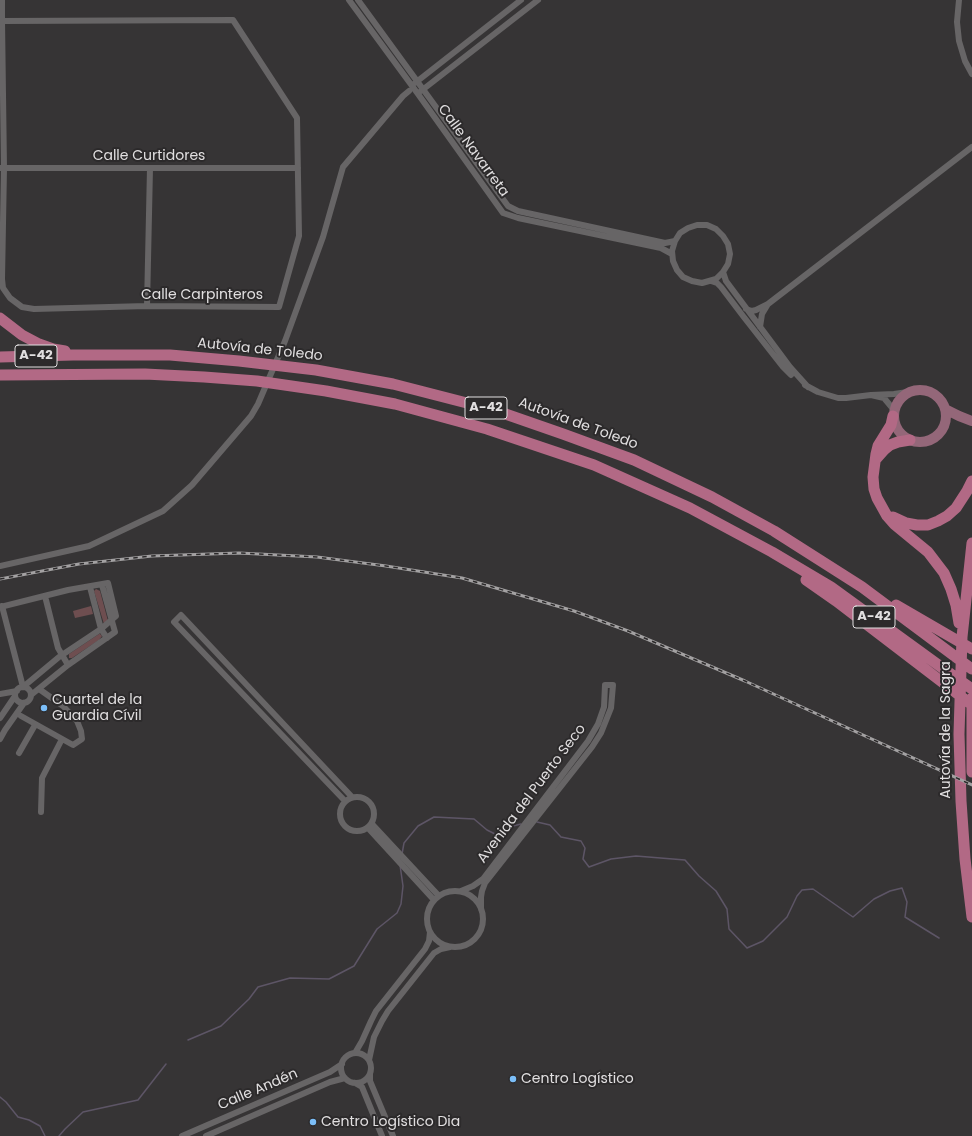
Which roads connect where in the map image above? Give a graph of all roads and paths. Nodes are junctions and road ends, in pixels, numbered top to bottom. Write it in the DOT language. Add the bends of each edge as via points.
graph roads {
  1 [pos="2,0"];
  2 [pos="349,0"];
  3 [pos="358,0"];
  4 [pos="520,0"];
  5 [pos="538,0"];
  6 [pos="959,0"];
  7 [pos="2,20"];
  8 [pos="972,74"];
  9 [pos="417,81"];
  10 [pos="410,89"];
  11 [pos="420,92"];
  12 [pos="972,148"];
  13 [pos="2,168"];
  14 [pos="150,168"];
  15 [pos="298,168"];
  16 [pos="675,241"];
  17 [pos="672,254"];
  18 [pos="723,272"];
  19 [pos="711,281"];
  20 [pos="768,304"];
  21 [pos="148,306"];
  22 [pos="746,308"];
  23 [pos="0,318"];
  24 [pos="760,327"];
  25 [pos="73,355"];
  26 [pos="0,357"];
  27 [pos="0,375"];
  28 [pos="808,387"];
  29 [pos="908,392"];
  30 [pos="871,395"];
  31 [pos="945,409"];
  32 [pos="894,413"];
  33 [pos="971,420"];
  34 [pos="943,428"];
  35 [pos="910,440"];
  36 [pos="874,463"];
  37 [pos="972,481"];
  38 [pos="881,506"];
  39 [pos="972,543"];
  40 [pos="772,552"];
  41 [pos="0,566"];
  42 [pos="102,585"];
  43 [pos="90,587"];
  44 [pos="862,587"];
  45 [pos="45,596"];
  46 [pos="1,607"];
  47 [pos="111,621"];
  48 [pos="961,621"];
  49 [pos="101,628"];
  50 [pos="107,638"];
  51 [pos="972,649"];
  52 [pos="62,655"];
  53 [pos="68,665"];
  54 [pos="972,669"];
  55 [pos="39,689"];
  56 [pos="972,689"];
  57 [pos="18,691"];
  58 [pos="0,694"];
  59 [pos="31,695"];
  60 [pos="24,703"];
  61 [pos="972,705"];
  62 [pos="21,716"];
  63 [pos="0,718"];
  64 [pos="35,725"];
  65 [pos="0,739"];
  66 [pos="62,739"];
  67 [pos="19,753"];
  68 [pos="972,772"];
  69 [pos="352,797"];
  70 [pos="345,801"];
  71 [pos="42,812"];
  72 [pos="370,826"];
  73 [pos="461,892"];
  74 [pos="437,898"];
  75 [pos="481,909"];
  76 [pos="972,917"];
  77 [pos="430,932"];
  78 [pos="451,946"];
  79 [pos="355,1053"];
  80 [pos="369,1060"];
  81 [pos="342,1064"];
  82 [pos="370,1074"];
  83 [pos="345,1078"];
  84 [pos="353,1083"];
  85 [pos="182,1136"];
  86 [pos="206,1136"];
  87 [pos="382,1136"];
  88 [pos="393,1136"];
  1 -- 7 [label="street"];
  2 -- 10 [label="street, Calle Navarreta"];
  3 -- 9 [label="street, Calle Navarreta"];
  4 -- 9 [label="street"];
  5 -- 11 [label="street"];
  6 -- 8 [label="street" via="959,41"];
  7 -- 13 [label="street"];
  7 -- 15 [label="street" via="233,20 297,118"];
  9 -- 10 [label="street"];
  9 -- 11 [label="street, Calle Navarreta"];
  10 -- 11 [label="street, Calle Navarreta"];
  10 -- 41 [label="street" via="343,167 323,237 282,348 258,404 251,416 192,485 163,511 89,546"];
  11 -- 16 [label="street, Calle Navarreta" via="508,206 518,211 665,243"];
  11 -- 17 [label="street, Calle Navarreta" via="503,213 661,248"];
  12 -- 20 [label="street"];
  13 -- 14 [label="street, Calle Curtidores"];
  13 -- 21 [label="street, Calle Carpinteros" via="2,279 3,288 10,298 22,307 34,309"];
  14 -- 15 [label="street, Calle Curtidores"];
  14 -- 21 [label="street"];
  15 -- 21 [label="street, Calle Carpinteros" via="299,236 279,307"];
  16 -- 17 [label="street"];
  16 -- 18 [label="street" via="684,230 697,225 716,229 724,236 730,254"];
  17 -- 19 [label="street" via="677,270 683,277 702,283"];
  18 -- 19 [label="street"];
  18 -- 22 [label="street" via="729,286"];
  19 -- 28 [label="street" via="721,287 788,372"];
  20 -- 22 [label="street" via="752,311"];
  20 -- 24 [label="street" via="762,314"];
  22 -- 24 [label="street"];
  23 -- 25 [label="highway" via="39,344"];
  24 -- 28 [label="street" via="790,368"];
  25 -- 26 [label="highway, Autovía de Toledo / A-42"];
  25 -- 44 [label="highway, Autovía de Toledo / A-42" via="170,355 316,370 393,384 494,410 634,460 712,497 774,531"];
  27 -- 40 [label="highway, A-42" via="145,374 204,377 257,381 395,404 487,429 594,465 690,508"];
  28 -- 30 [label="street" via="838,398"];
  29 -- 30 [label="street"];
  29 -- 31 [label="main road" via="930,392 937,396"];
  29 -- 32 [label="main road" via="901,397"];
  30 -- 32 [label="street" via="884,398"];
  31 -- 33 [label="main road"];
  31 -- 34 [label="main road"];
  32 -- 35 [label="main road" via="898,431"];
  32 -- 36 [label="highway" via="891,425 878,446"];
  33 -- 34 [label="main road"];
  34 -- 35 [label="main road" via="933,439 926,442"];
  35 -- 36 [label="highway" via="890,446"];
  36 -- 38 [label="highway" via="874,489"];
  37 -- 38 [label="highway" via="956,508 942,519 928,524 906,523 896,519"];
  38 -- 48 [label="highway, Autovía de la Sagra" via="894,524 936,561 951,589"];
  39 -- 48 [label="highway"];
  40 -- 56 [label="highway, A-42" via="832,587"];
  40 -- 61 [label="highway" via="782,563 836,600"];
  42 -- 43 [label="street"];
  42 -- 47 [label="street"];
  42 -- 47 [label="street" via="108,583 116,616"];
  43 -- 45 [label="street"];
  43 -- 49 [label="street"];
  44 -- 51 [label="highway"];
  44 -- 54 [label="highway, Autovía de Toledo / A-42"];
  45 -- 46 [label="street"];
  45 -- 52 [label="street"];
  46 -- 57 [label="street"];
  47 -- 49 [label="street"];
  47 -- 50 [label="street" via="115,632"];
  48 -- 76 [label="highway, Autovía de la Sagra" via="960,800"];
  49 -- 50 [label="street"];
  49 -- 52 [label="street"];
  50 -- 53 [label="street"];
  52 -- 53 [label="street"];
  52 -- 57 [label="street"];
  53 -- 55 [label="street"];
  55 -- 59 [label="street"];
  55 -- 66 [label="street" via="63,706 77,721 82,739 73,745"];
  56 -- 68 [label="highway, Autovía de la Sagra"];
  57 -- 58 [label="street"];
  57 -- 59 [label="street" via="29,690"];
  57 -- 60 [label="street" via="19,702"];
  57 -- 63 [label="street"];
  59 -- 60 [label="street"];
  60 -- 65 [label="street"];
  62 -- 64 [label="street"];
  64 -- 66 [label="street"];
  64 -- 67 [label="street"];
  66 -- 71 [label="street" via="42,778"];
  69 -- 70 [label="street"];
  69 -- 70 [label="street" via="181,616 174,622"];
  69 -- 72 [label="street" via="360,797 370,802 375,813"];
  70 -- 72 [label="street" via="340,812 342,823 357,832"];
  72 -- 74 [label="street" via="405,859"];
  72 -- 74 [label="street" via="397,860"];
  73 -- 74 [label="street, Avenida del Puerto Seco" via="452,891"];
  73 -- 75 [label="street" via="470,895"];
  73 -- 75 [label="street, Avenida del Puerto Seco" via="483,879 588,741 604,708 604,685 613,685 611,708 601,733 485,883"];
  74 -- 77 [label="street" via="428,912"];
  75 -- 78 [label="street, Avenida del Puerto Seco" via="483,919 476,936 469,943"];
  77 -- 78 [label="street" via="442,943"];
  77 -- 79 [label="street" via="425,949 376,1011"];
  78 -- 80 [label="street, Avenida del Puerto Seco" via="434,953 388,1011 374,1037"];
  79 -- 80 [label="street"];
  79 -- 81 [label="street" via="347,1056"];
  80 -- 82 [label="street, Avenida del Puerto Seco"];
  81 -- 83 [label="street" via="342,1074"];
  81 -- 85 [label="street, Calle Andén" via="330,1072"];
  82 -- 84 [label="street" via="363,1081"];
  82 -- 88 [label="street, Avenida del Puerto Seco" via="370,1081"];
  83 -- 84 [label="street"];
  83 -- 86 [label="street, Calle Andén" via="330,1082"];
  84 -- 87 [label="street" via="362,1087"];
}
